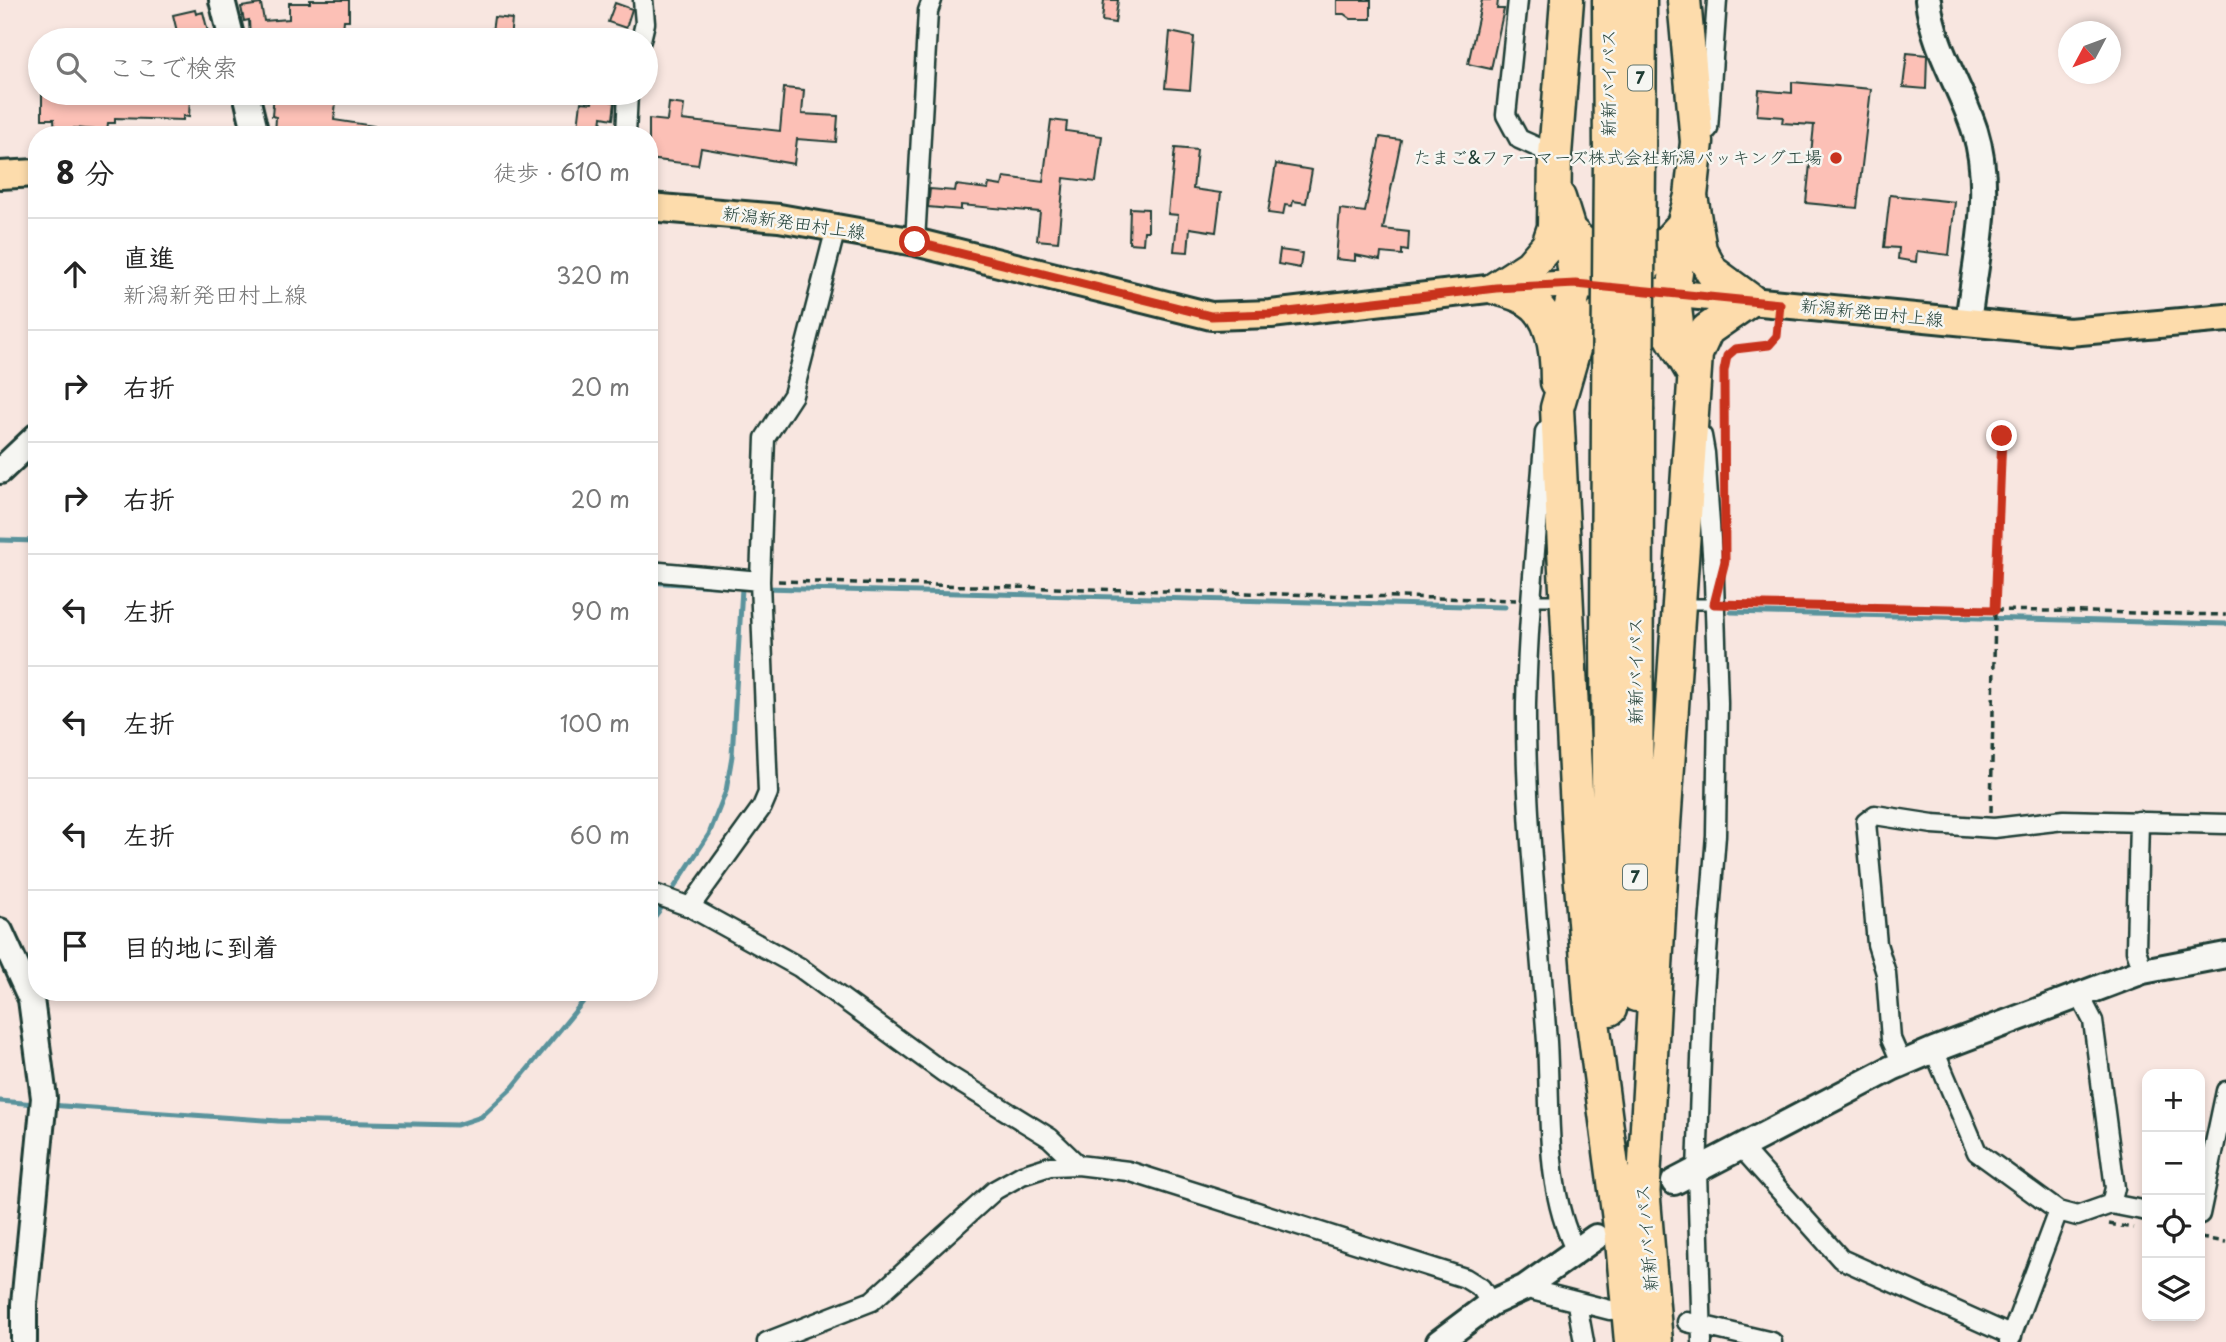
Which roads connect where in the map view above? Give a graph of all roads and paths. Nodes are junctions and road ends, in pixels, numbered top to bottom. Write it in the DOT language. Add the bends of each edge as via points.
graph roads {
  1 [pos="222,0"];
  2 [pos="643,0"];
  3 [pos="932,0"];
  4 [pos="1518,0"];
  5 [pos="1567,0"];
  6 [pos="1609,0"];
  7 [pos="1640,0"];
  8 [pos="1684,0"];
  9 [pos="1717,0"];
  10 [pos="1928,0"];
  11 [pos="229,28"];
  12 [pos="644,28"];
  13 [pos="249,105"];
  14 [pos="627,105"];
  15 [pos="254,126"];
  16 [pos="626,126"];
  17 [pos="1697,142"];
  18 [pos="1555,155"];
  19 [pos="1624,157"];
  20 [pos="28,173"];
  21 [pos="0,175"];
  22 [pos="1557,189"];
  23 [pos="658,208"];
  24 [pos="1687,210"];
  25 [pos="836,228"];
  26 [pos="1569,230"];
  27 [pos="915,242"];
  28 [pos="1576,284"];
  29 [pos="1496,288"];
  30 [pos="1624,288"];
  31 [pos="1673,292"];
  32 [pos="1765,302"];
  33 [pos="2226,318"];
  34 [pos="1968,323"];
  35 [pos="1687,362"];
  36 [pos="1557,368"];
  37 [pos="1623,413"];
  38 [pos="1557,416"];
  39 [pos="1693,428"];
  40 [pos="2002,436"];
  41 [pos="28,445"];
  42 [pos="1725,464"];
  43 [pos="0,471"];
  44 [pos="658,572"];
  45 [pos="760,581"];
  46 [pos="1532,600"];
  47 [pos="1554,600"];
  48 [pos="1690,604"];
  49 [pos="1714,604"];
  50 [pos="1995,610"];
  51 [pos="2226,615"];
  52 [pos="2139,821"];
  53 [pos="2226,824"];
  54 [pos="1994,828"];
  55 [pos="658,895"];
  56 [pos="690,907"];
  57 [pos="0,932"];
  58 [pos="2226,955"];
  59 [pos="2143,971"];
  60 [pos="28,978"];
  61 [pos="2080,996"];
  62 [pos="38,1001"];
  63 [pos="1934,1050"];
  64 [pos="1902,1064"];
  65 [pos="2225,1099"];
  66 [pos="1740,1146"];
  67 [pos="1078,1165"];
  68 [pos="1696,1171"];
  69 [pos="1674,1182"];
  70 [pos="2204,1195"];
  71 [pos="1643,1198"];
  72 [pos="2111,1204"];
  73 [pos="2142,1210"];
  74 [pos="2058,1211"];
  75 [pos="1598,1238"];
  76 [pos="2205,1239"];
  77 [pos="2226,1242"];
  78 [pos="1524,1288"];
  79 [pos="1491,1303"];
  80 [pos="1577,1304"];
  81 [pos="1610,1310"];
  82 [pos="1697,1330"];
  83 [pos="2011,1339"];
  84 [pos="24,1342"];
  85 [pos="766,1342"];
  86 [pos="1438,1342"];
  87 [pos="1584,1342"];
  88 [pos="1630,1342"];
  89 [pos="1656,1342"];
  90 [pos="1772,1342"];
  1 -- 11 [label="street"];
  2 -- 12 [label="street"];
  3 -- 27 [label="street"];
  4 -- 18 [label="street" via="1506,115 1519,139"];
  5 -- 18 [label="highway"];
  6 -- 19 [label="highway, 新新バイパス / 7"];
  7 -- 19 [label="highway, 新新バイパス / 7"];
  8 -- 17 [label="highway"];
  9 -- 17 [label="street" via="1708,130"];
  10 -- 34 [label="street" via="1946,66 1975,130 1985,178"];
  13 -- 15 [label="street"];
  14 -- 16 [label="street"];
  17 -- 24 [label="highway"];
  18 -- 22 [label="highway"];
  19 -- 37 [label="highway, 新新バイパス / 7, bridge"];
  20 -- 21 [label="main road"];
  22 -- 26 [label="highway"];
  22 -- 29 [label="highway" via="1548,245 1530,266"];
  23 -- 25 [label="main road, 新潟新発田村上線"];
  24 -- 30 [label="highway"];
  24 -- 31 [label="highway"];
  24 -- 32 [label="highway" via="1705,262 1720,279"];
  25 -- 27 [label="main road, 新潟新発田村上線"];
  25 -- 45 [label="street" via="793,395 765,438"];
  26 -- 28 [label="highway"];
  26 -- 30 [label="highway"];
  27 -- 29 [label="main road, 新潟新発田村上線" via="1211,316 1271,314"];
  28 -- 29 [label="main road, 新潟新発田村上線"];
  28 -- 30 [label="main road, 新潟新発田村上線"];
  28 -- 36 [label="highway"];
  29 -- 36 [label="highway" via="1526,298 1540,311 1552,336"];
  30 -- 31 [label="main road, 新潟新発田村上線"];
  30 -- 35 [label="highway" via="1667,329"];
  30 -- 38 [label="highway" via="1576,342"];
  31 -- 32 [label="main road, 新潟新発田村上線"];
  31 -- 35 [label="highway"];
  32 -- 34 [label="main road, 新潟新発田村上線"];
  32 -- 35 [label="highway" via="1707,330"];
  32 -- 42 [label="path" via="1777,336 1769,345 1735,349 1727,356"];
  33 -- 34 [label="main road, 新潟新発田村上線" via="2069,332"];
  35 -- 39 [label="highway"];
  36 -- 38 [label="highway"];
  37 -- 71 [label="highway, 新新バイパス / 7"];
  37 -- 75 [label="highway, 新新バイパス / 7" via="1606,644 1611,1044"];
  38 -- 46 [label="street" via="1545,432"];
  38 -- 75 [label="highway" via="1590,999"];
  39 -- 49 [label="street" via="1703,436"];
  39 -- 71 [label="highway"];
  40 -- 50 [label="path"];
  41 -- 43 [label="street"];
  44 -- 45 [label="street"];
  45 -- 46 [label="path"];
  45 -- 56 [label="street" via="768,793"];
  46 -- 47 [label="lane"];
  46 -- 75 [label="street" via="1527,703 1530,862 1556,1194 1567,1233"];
  48 -- 49 [label="lane"];
  49 -- 50 [label="path"];
  49 -- 68 [label="street" via="1716,835"];
  50 -- 51 [label="path"];
  50 -- 54 [label="path"];
  52 -- 53 [label="street"];
  52 -- 54 [label="street" via="2064,820"];
  52 -- 59 [label="street" via="2136,950"];
  54 -- 64 [label="street" via="1875,815 1866,822 1891,1039"];
  55 -- 56 [label="street"];
  56 -- 67 [label="street" via="799,967 943,1072 1050,1138"];
  57 -- 60 [label="street"];
  58 -- 59 [label="street"];
  59 -- 61 [label="street"];
  61 -- 63 [label="street"];
  61 -- 72 [label="street" via="2093,1021 2115,1188"];
  62 -- 84 [label="street" via="44,1098"];
  63 -- 64 [label="street"];
  63 -- 74 [label="street" via="1977,1152"];
  64 -- 66 [label="street"];
  65 -- 70 [label="street"];
  66 -- 68 [label="street"];
  66 -- 83 [label="street" via="1841,1259"];
  67 -- 79 [label="street" via="1128,1171 1465,1278 1481,1288"];
  67 -- 85 [label="street" via="1050,1166 995,1190 872,1301"];
  68 -- 69 [label="street"];
  68 -- 82 [label="street"];
  71 -- 89 [label="highway, 新新バイパス / 7"];
  72 -- 73 [label="street"];
  72 -- 74 [label="street" via="2077,1216"];
  74 -- 83 [label="street"];
  75 -- 78 [label="street"];
  75 -- 88 [label="highway, 新新バイパス / 7"];
  76 -- 77 [label="path"];
  78 -- 79 [label="street"];
  78 -- 80 [label="street"];
  79 -- 86 [label="street"];
  80 -- 81 [label="street"];
  80 -- 87 [label="street"];
  82 -- 90 [label="street"];
}
